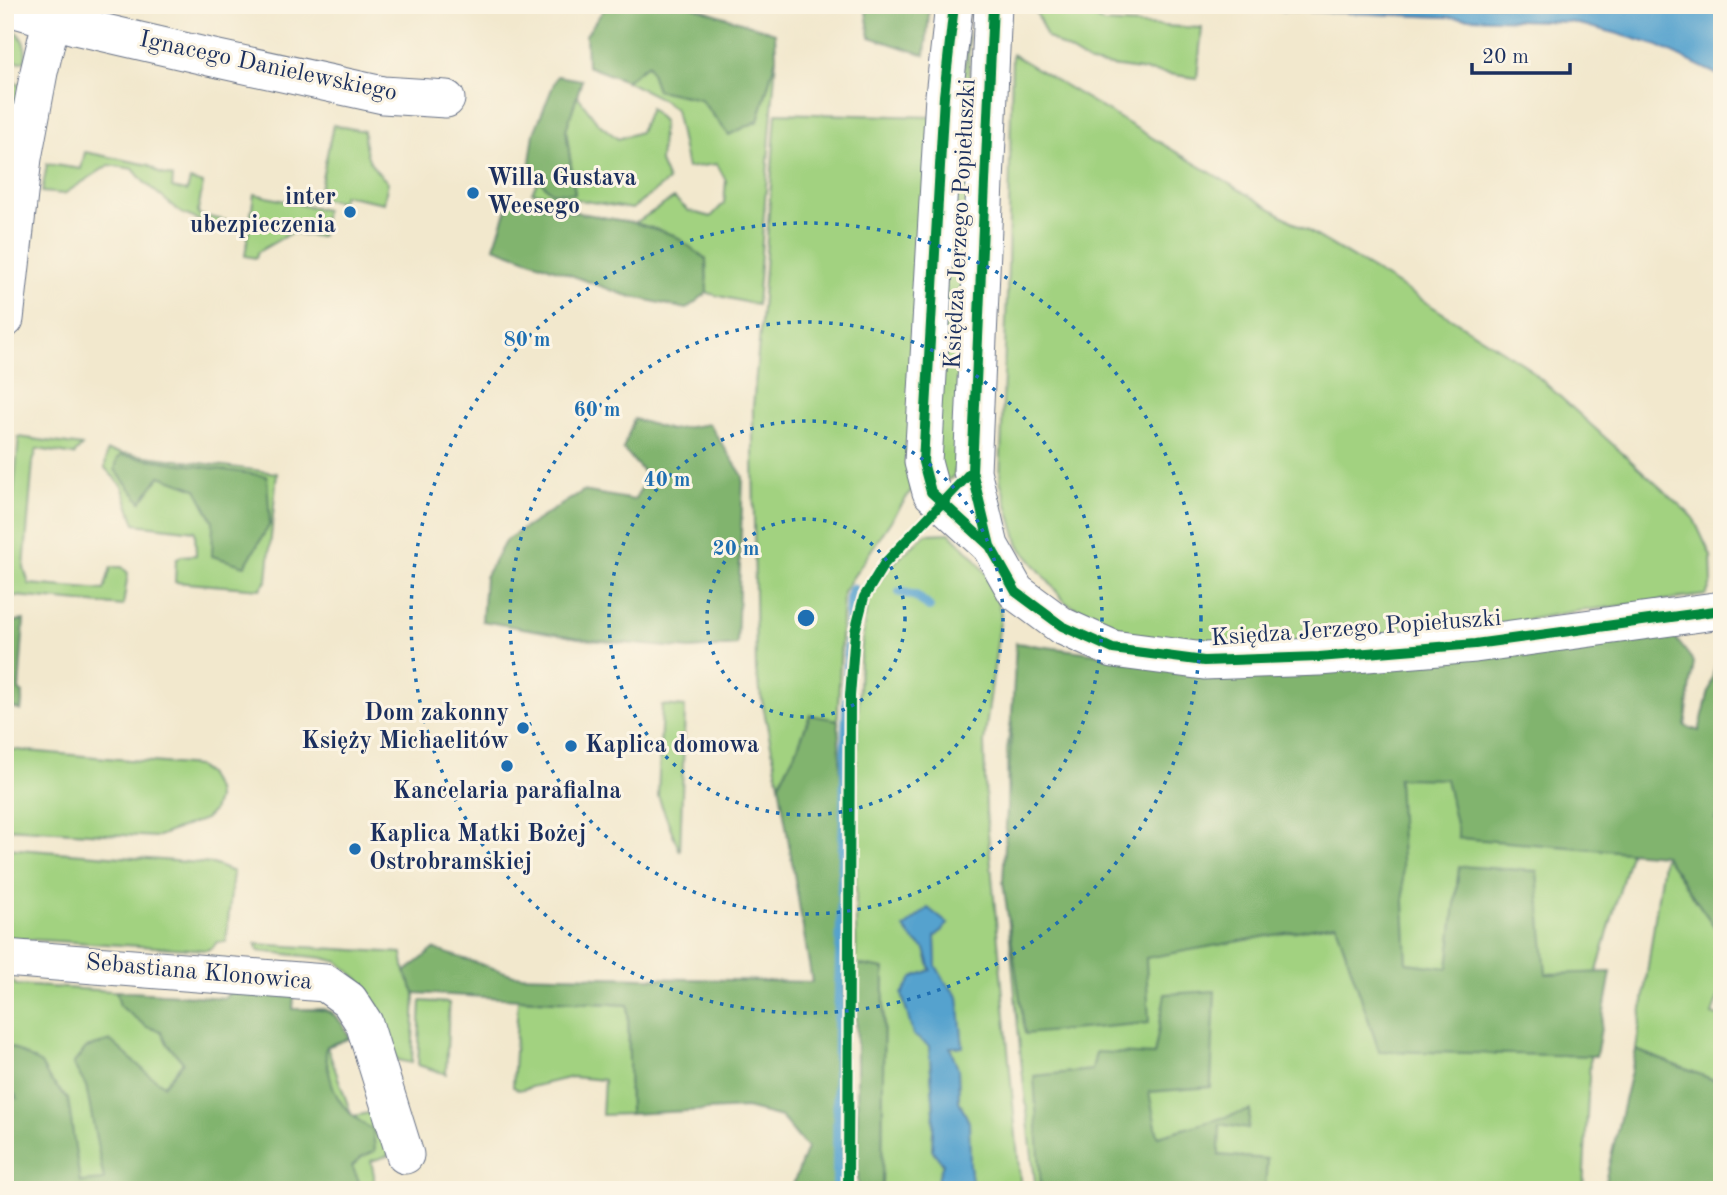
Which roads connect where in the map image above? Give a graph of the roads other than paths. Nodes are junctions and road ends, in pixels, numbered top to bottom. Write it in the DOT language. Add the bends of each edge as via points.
graph roads {
  1 [pos="954,5"];
  2 [pos="993,5"];
  3 [pos="5,6"];
  4 [pos="53,12"];
  5 [pos="446,99"];
  6 [pos="5,319"];
  7 [pos="990,546"];
  8 [pos="1722,610"];
  9 [pos="5,958"];
  10 [pos="405,1155"];
  1 -- 7 [label="street" via="944,96 923,462 931,492"];
  2 -- 7 [label="street, Księdza Jerzego Popiełuszki" via="971,471"];
  3 -- 4 [label="street, Ignacego Danielewskiego"];
  4 -- 5 [label="street, Ignacego Danielewskiego" via="209,57 383,94"];
  4 -- 6 [label="street" via="23,158"];
  7 -- 8 [label="street, Księdza Jerzego Popiełuszki" via="1016,592 1062,626 1113,649 1204,661 1475,644"];
  9 -- 10 [label="street, Sebastiana Klonowica" via="325,984 349,1000 364,1023"];
}
